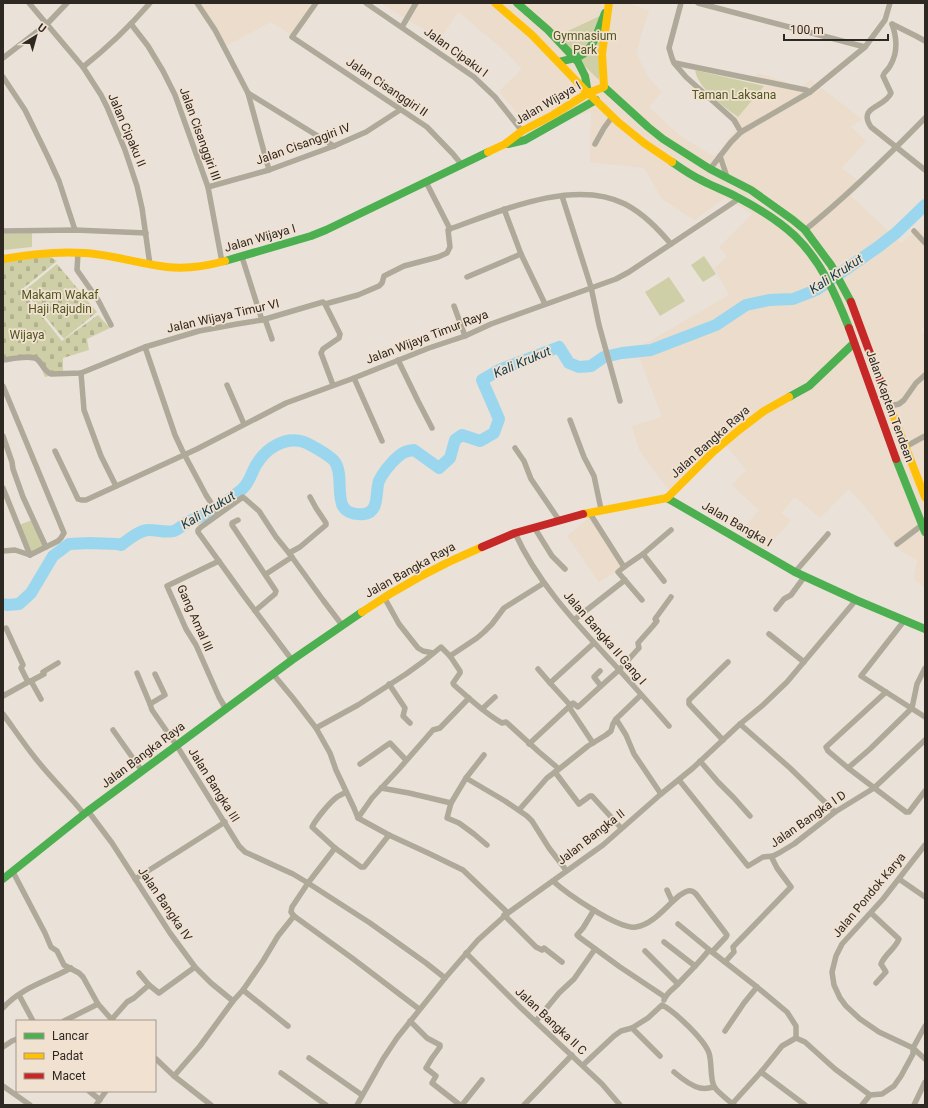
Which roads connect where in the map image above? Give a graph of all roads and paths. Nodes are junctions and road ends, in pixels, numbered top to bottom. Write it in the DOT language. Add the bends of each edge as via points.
graph roads {
  1 [pos="29,3"];
  2 [pos="67,3"];
  3 [pos="150,3"];
  4 [pos="197,3"];
  5 [pos="316,3"];
  6 [pos="366,3"];
  7 [pos="416,3"];
  8 [pos="495,3"];
  9 [pos="509,3"];
  10 [pos="518,3"];
  11 [pos="609,3"];
  12 [pos="681,3"];
  13 [pos="698,3"];
  14 [pos="890,3"];
  15 [pos="525,9"];
  16 [pos="885,20"];
  17 [pos="47,24"];
  18 [pos="131,24"];
  19 [pos="892,24"];
  20 [pos="402,27"];
  21 [pos="925,41"];
  22 [pos="865,47"];
  23 [pos="3,58"];
  24 [pos="574,58"];
  25 [pos="559,62"];
  26 [pos="674,63"];
  27 [pos="82,68"];
  28 [pos="3,77"];
  29 [pos="604,87"];
  30 [pos="248,92"];
  31 [pos="810,92"];
  32 [pos="588,93"];
  33 [pos="596,100"];
  34 [pos="400,110"];
  35 [pos="612,117"];
  36 [pos="925,118"];
  37 [pos="522,131"];
  38 [pos="741,132"];
  39 [pos="505,144"];
  40 [pos="595,144"];
  41 [pos="334,146"];
  42 [pos="896,148"];
  43 [pos="720,156"];
  44 [pos="462,165"];
  45 [pos="710,169"];
  46 [pos="269,170"];
  47 [pos="925,170"];
  48 [pos="727,177"];
  49 [pos="426,182"];
  50 [pos="208,187"];
  51 [pos="562,196"];
  52 [pos="740,198"];
  53 [pos="504,209"];
  54 [pos="450,229"];
  55 [pos="75,230"];
  56 [pos="805,230"];
  57 [pos="3,231"];
  58 [pos="914,231"];
  59 [pos="146,233"];
  60 [pos="925,243"];
  61 [pos="672,244"];
  62 [pos="78,253"];
  63 [pos="521,254"];
  64 [pos="242,257"];
  65 [pos="3,259"];
  66 [pos="222,262"];
  67 [pos="150,265"];
  68 [pos="468,277"];
  69 [pos="591,287"];
  70 [pos="325,304"];
  71 [pos="545,304"];
  72 [pos="454,306"];
  73 [pos="264,320"];
  74 [pos="110,325"];
  75 [pos="464,336"];
  76 [pos="272,339"];
  77 [pos="854,343"];
  78 [pos="145,347"];
  79 [pos="3,360"];
  80 [pos="398,360"];
  81 [pos="81,373"];
  82 [pos="925,375"];
  83 [pos="354,378"];
  84 [pos="227,385"];
  85 [pos="333,385"];
  86 [pos="3,386"];
  87 [pos="620,401"];
  88 [pos="890,406"];
  89 [pos="570,420"];
  90 [pos="244,424"];
  91 [pos="432,428"];
  92 [pos="3,436"];
  93 [pos="925,436"];
  94 [pos="382,441"];
  95 [pos="905,447"];
  96 [pos="515,448"];
  97 [pos="55,451"];
  98 [pos="184,454"];
  99 [pos="116,486"];
  100 [pos="3,488"];
  101 [pos="310,497"];
  102 [pos="925,497"];
  103 [pos="666,498"];
  104 [pos="601,509"];
  105 [pos="217,512"];
  106 [pos="589,512"];
  107 [pos="238,520"];
  108 [pos="559,520"];
  109 [pos="534,527"];
  110 [pos="924,529"];
  111 [pos="671,530"];
  112 [pos="514,533"];
  113 [pos="828,534"];
  114 [pos="897,544"];
  115 [pos="46,547"];
  116 [pos="3,551"];
  117 [pos="643,554"];
  118 [pos="30,555"];
  119 [pos="291,555"];
  120 [pos="219,561"];
  121 [pos="624,567"];
  122 [pos="565,569"];
  123 [pos="795,572"];
  124 [pos="266,574"];
  125 [pos="805,576"];
  126 [pos="625,580"];
  127 [pos="664,581"];
  128 [pos="544,583"];
  129 [pos="384,597"];
  130 [pos="672,597"];
  131 [pos="642,600"];
  132 [pos="856,600"];
  133 [pos="776,609"];
  134 [pos="255,611"];
  135 [pos="574,620"];
  136 [pos="904,621"];
  137 [pos="342,625"];
  138 [pos="6,628"];
  139 [pos="925,629"];
  140 [pos="769,634"];
  141 [pos="594,643"];
  142 [pos="433,652"];
  143 [pos="450,656"];
  144 [pos="292,660"];
  145 [pos="728,662"];
  146 [pos="804,662"];
  147 [pos="58,663"];
  148 [pos="925,668"];
  149 [pos="538,669"];
  150 [pos="619,670"];
  151 [pos="600,671"];
  152 [pos="137,673"];
  153 [pos="155,674"];
  154 [pos="273,674"];
  155 [pos="29,682"];
  156 [pos="550,683"];
  157 [pos="389,684"];
  158 [pos="601,686"];
  159 [pos="886,692"];
  160 [pos="641,695"];
  161 [pos="3,696"];
  162 [pos="469,698"];
  163 [pos="495,698"];
  164 [pos="41,699"];
  165 [pos="150,704"];
  166 [pos="570,706"];
  167 [pos="912,708"];
  168 [pos="226,709"];
  169 [pos="482,709"];
  170 [pos="3,714"];
  171 [pos="925,717"];
  172 [pos="616,719"];
  173 [pos="410,723"];
  174 [pos="740,724"];
  175 [pos="669,726"];
  176 [pos="316,728"];
  177 [pos="113,730"];
  178 [pos="723,740"];
  179 [pos="925,740"];
  180 [pos="593,743"];
  181 [pos="529,744"];
  182 [pos="176,746"];
  183 [pos="484,755"];
  184 [pos="406,760"];
  185 [pos="700,761"];
  186 [pos="360,764"];
  187 [pos="848,768"];
  188 [pos="557,770"];
  189 [pos="142,771"];
  190 [pos="466,778"];
  191 [pos="679,780"];
  192 [pos="381,788"];
  193 [pos="874,788"];
  194 [pos="925,791"];
  195 [pos="346,792"];
  196 [pos="661,794"];
  197 [pos="451,803"];
  198 [pos="519,810"];
  199 [pos="835,812"];
  200 [pos="86,813"];
  201 [pos="750,816"];
  202 [pos="358,818"];
  203 [pos="225,822"];
  204 [pos="621,828"];
  205 [pos="389,835"];
  206 [pos="487,845"];
  207 [pos="925,846"];
  208 [pos="335,848"];
  209 [pos="773,856"];
  210 [pos="566,870"];
  211 [pos="13,872"];
  212 [pos="3,879"];
  213 [pos="135,879"];
  214 [pos="899,879"];
  215 [pos="553,881"];
  216 [pos="308,883"];
  217 [pos="667,890"];
  218 [pos="925,897"];
  219 [pos="672,901"];
  220 [pos="594,910"];
  221 [pos="871,913"];
  222 [pos="506,914"];
  223 [pos="294,916"];
  224 [pos="678,924"];
  225 [pos="664,942"];
  226 [pos="595,949"];
  227 [pos="645,951"];
  228 [pos="711,951"];
  229 [pos="466,953"];
  230 [pos="562,962"];
  231 [pos="725,962"];
  232 [pos="695,966"];
  233 [pos="195,967"];
  234 [pos="71,968"];
  235 [pos="139,973"];
  236 [pos="445,978"];
  237 [pos="876,983"];
  238 [pos="678,984"];
  239 [pos="149,985"];
  240 [pos="757,986"];
  241 [pos="243,990"];
  242 [pos="19,994"];
  243 [pos="665,997"];
  244 [pos="233,1001"];
  245 [pos="98,1004"];
  246 [pos="4,1005"];
  247 [pos="662,1005"];
  248 [pos="419,1009"];
  249 [pos="37,1016"];
  250 [pos="32,1020"];
  251 [pos="33,1020"];
  252 [pos="66,1020"];
  253 [pos="112,1020"];
  254 [pos="410,1021"];
  255 [pos="536,1021"];
  256 [pos="288,1026"];
  257 [pos="925,1026"];
  258 [pos="632,1028"];
  259 [pos="724,1031"];
  260 [pos="796,1038"];
  261 [pos="16,1039"];
  262 [pos="3,1047"];
  263 [pos="913,1048"];
  264 [pos="572,1055"];
  265 [pos="660,1056"];
  266 [pos="309,1058"];
  267 [pos="925,1058"];
  268 [pos="156,1059"];
  269 [pos="583,1065"];
  270 [pos="674,1072"];
  271 [pos="761,1072"];
  272 [pos="281,1073"];
  273 [pos="174,1076"];
  274 [pos="482,1080"];
  275 [pos="925,1082"];
  276 [pos="3,1086"];
  277 [pos="714,1087"];
  278 [pos="89,1092"];
  279 [pos="105,1092"];
  280 [pos="362,1095"];
  281 [pos="870,1095"];
  282 [pos="98,1102"];
  283 [pos="733,1104"];
  284 [pos="30,1105"];
  285 [pos="210,1105"];
  286 [pos="326,1105"];
  287 [pos="356,1105"];
  288 [pos="461,1105"];
  289 [pos="524,1105"];
  290 [pos="620,1105"];
  291 [pos="805,1105"];
  292 [pos="862,1105"];
  293 [pos="914,1105"];
  1 -- 17 [label="street, Jalan Cipaku II"];
  2 -- 17 [label="street"];
  3 -- 18 [label="street"];
  4 -- 30 [label="street" via="215,30"];
  5 -- 34 [label="street, Jalan Cisanggiri II" via="292,37"];
  6 -- 20 [label="street, Jalan Cipaku I"];
  7 -- 20 [label="street"];
  8 -- 25 [label="main road, Jalan Kapten Tendean"];
  9 -- 15 [label="main road"];
  10 -- 15 [label="main road"];
  11 -- 24 [label="main road" via="591,45"];
  11 -- 29 [label="main road" via="602,54"];
  12 -- 26 [label="street" via="669,48"];
  13 -- 22 [label="street"];
  14 -- 16 [label="street"];
  15 -- 24 [label="main road"];
  16 -- 19 [label="street"];
  16 -- 22 [label="street"];
  17 -- 23 [label="street"];
  17 -- 27 [label="street, Jalan Cipaku II"];
  18 -- 27 [label="street"];
  18 -- 50 [label="street, Jalan Cisanggiri III" via="148,46 175,95"];
  19 -- 21 [label="street"];
  19 -- 42 [label="street" via="896,35 896,48 890,66 883,74 891,93 870,110 867,121"];
  20 -- 37 [label="street, Jalan Cipaku I" via="474,77 495,97"];
  22 -- 31 [label="street"];
  24 -- 25 [label="main road"];
  24 -- 32 [label="main road" via="585,76"];
  25 -- 32 [label="main road, Jalan Kapten Tendean"];
  26 -- 31 [label="street"];
  26 -- 38 [label="street" via="734,120"];
  27 -- 59 [label="street, Jalan Cipaku II" via="101,95 125,150 137,186"];
  28 -- 55 [label="street" via="25,110 48,157"];
  29 -- 32 [label="main road, Jalan Wijaya I"];
  29 -- 45 [label="main road, Jalan Kapten Tendean" via="660,136"];
  30 -- 41 [label="street"];
  30 -- 46 [label="street"];
  31 -- 38 [label="street"];
  32 -- 33 [label="main road, Jalan Kapten Tendean"];
  32 -- 37 [label="main road, Jalan Wijaya I"];
  33 -- 35 [label="main road, Jalan Kapten Tendean"];
  33 -- 39 [label="main road, Jalan Wijaya I" via="525,140"];
  34 -- 41 [label="street, Jalan Cisanggiri IV" via="366,132"];
  34 -- 44 [label="street, Jalan Cisanggiri II" via="427,127"];
  35 -- 40 [label="street"];
  35 -- 52 [label="main road, Jalan Kapten Tendean" via="661,155 698,178"];
  36 -- 42 [label="street"];
  37 -- 39 [label="main road, Jalan Wijaya I"];
  38 -- 43 [label="street"];
  39 -- 44 [label="main road, Jalan Wijaya I"];
  41 -- 46 [label="street, Jalan Cisanggiri IV"];
  42 -- 47 [label="street"];
  42 -- 56 [label="street"];
  43 -- 45 [label="street"];
  43 -- 48 [label="street"];
  44 -- 49 [label="main road, Jalan Wijaya I"];
  45 -- 48 [label="main road, Jalan Kapten Tendean"];
  46 -- 50 [label="street, Jalan Cisanggiri IV"];
  48 -- 56 [label="main road, Jalan Kapten Tendean" via="751,190"];
  49 -- 54 [label="street"];
  49 -- 64 [label="main road, Jalan Wijaya I" via="326,230"];
  50 -- 66 [label="street, Jalan Cisanggiri III"];
  51 -- 53 [label="street"];
  51 -- 61 [label="street" via="594,195 626,204 653,224"];
  51 -- 69 [label="street"];
  52 -- 61 [label="street, Jalan Wijaya Timur Raya"];
  52 -- 77 [label="main road, Jalan Kapten Tendean" via="787,229 810,252 832,289"];
  53 -- 54 [label="street"];
  53 -- 63 [label="street"];
  54 -- 70 [label="street, Jalan Wijaya Timur VI" via="450,247 447,253 404,266 384,276 379,286"];
  55 -- 57 [label="street"];
  55 -- 59 [label="street"];
  56 -- 88 [label="main road, Jalan Kapten Tendean" via="831,266 851,301"];
  58 -- 60 [label="street"];
  59 -- 67 [label="street, Jalan Cipaku II"];
  61 -- 69 [label="street, Jalan Wijaya Timur Raya" via="629,272"];
  62 -- 65 [label="main road, Jalan Wijaya I" via="45,252"];
  62 -- 67 [label="main road, Jalan Wijaya I"];
  62 -- 74 [label="street" via="77,270 98,300"];
  63 -- 68 [label="street"];
  63 -- 71 [label="street"];
  64 -- 66 [label="main road, Jalan Wijaya I"];
  64 -- 73 [label="street"];
  66 -- 67 [label="main road, Jalan Wijaya I" via="189,268"];
  69 -- 71 [label="street, Jalan Wijaya Timur Raya"];
  69 -- 87 [label="street"];
  70 -- 73 [label="street, Jalan Wijaya Timur VI" via="321,302"];
  70 -- 85 [label="street" via="340,334 339,338 323,348 321,353"];
  71 -- 75 [label="street, Jalan Wijaya Timur Raya"];
  72 -- 75 [label="street"];
  73 -- 76 [label="street"];
  73 -- 78 [label="street, Jalan Wijaya Timur VI" via="199,331"];
  75 -- 80 [label="street, Jalan Wijaya Timur Raya"];
  77 -- 103 [label="main road, Jalan Bangka Raya" via="808,386 764,411 739,430"];
  77 -- 110 [label="main road, Jalan Kapten Tendean"];
  78 -- 81 [label="street, Jalan Wijaya Timur VI"];
  78 -- 98 [label="street"];
  79 -- 81 [label="street" via="31,357 37,359 51,374"];
  80 -- 83 [label="street, Jalan Wijaya Timur Raya"];
  80 -- 91 [label="street"];
  81 -- 99 [label="street" via="84,410 101,456"];
  82 -- 88 [label="street" via="904,400"];
  83 -- 85 [label="street, Jalan Wijaya Timur Raya"];
  83 -- 94 [label="street"];
  84 -- 90 [label="street"];
  85 -- 90 [label="street, Jalan Wijaya Timur Raya" via="286,402"];
  86 -- 115 [label="street" via="64,532 58,541"];
  88 -- 95 [label="main road, Jalan Kapten Tendean"];
  89 -- 104 [label="street" via="594,476"];
  90 -- 98 [label="street, Jalan Wijaya Timur Raya"];
  92 -- 115 [label="street" via="23,497"];
  93 -- 95 [label="street"];
  95 -- 102 [label="main road, Jalan Kapten Tendean"];
  96 -- 108 [label="street" via="524,461 531,479"];
  97 -- 99 [label="street, Jalan Wijaya Timur Raya" via="79,500 86,500"];
  98 -- 99 [label="street, Jalan Wijaya Timur Raya"];
  98 -- 105 [label="street"];
  100 -- 118 [label="street"];
  101 -- 119 [label="street" via="326,525"];
  103 -- 104 [label="main road, Jalan Bangka Raya"];
  103 -- 123 [label="main road, Jalan Bangka I"];
  104 -- 106 [label="main road, Jalan Bangka Raya"];
  105 -- 119 [label="street" via="243,497 259,511"];
  105 -- 120 [label="street" via="198,532"];
  106 -- 108 [label="main road, Jalan Bangka Raya"];
  106 -- 121 [label="street"];
  107 -- 124 [label="street" via="232,525"];
  108 -- 109 [label="main road, Jalan Bangka Raya"];
  109 -- 112 [label="main road, Jalan Bangka Raya"];
  109 -- 122 [label="street" via="552,556"];
  110 -- 114 [label="street"];
  111 -- 117 [label="street"];
  112 -- 128 [label="street, Jalan Bangka II Gang I"];
  112 -- 129 [label="main road, Jalan Bangka Raya" via="455,558"];
  113 -- 123 [label="street"];
  115 -- 118 [label="street"];
  116 -- 118 [label="street" via="15,550"];
  117 -- 121 [label="street"];
  117 -- 127 [label="street"];
  119 -- 124 [label="street"];
  119 -- 137 [label="street"];
  120 -- 134 [label="street"];
  120 -- 168 [label="street, Gang Amal III" via="167,586"];
  121 -- 126 [label="street" via="618,572"];
  123 -- 125 [label="main road, Jalan Bangka I"];
  124 -- 134 [label="street" via="276,593"];
  125 -- 132 [label="main road, Jalan Bangka I"];
  125 -- 133 [label="street" via="791,595"];
  126 -- 131 [label="street"];
  126 -- 135 [label="street"];
  128 -- 135 [label="street, Jalan Bangka II Gang I"];
  128 -- 143 [label="street" via="504,608 484,632"];
  129 -- 137 [label="main road, Jalan Bangka Raya"];
  129 -- 142 [label="street" via="399,624 418,648"];
  130 -- 150 [label="street" via="657,615 657,621 638,643 639,648"];
  132 -- 136 [label="main road, Jalan Bangka I"];
  132 -- 146 [label="street, Jalan Bangka II"];
  134 -- 144 [label="street"];
  135 -- 141 [label="street, Jalan Bangka II Gang I"];
  136 -- 139 [label="main road, Jalan Bangka I"];
  136 -- 159 [label="street" via="861,676"];
  137 -- 144 [label="main road, Jalan Bangka Raya"];
  138 -- 155 [label="street"];
  140 -- 146 [label="street"];
  141 -- 150 [label="street, Jalan Bangka II Gang I"];
  141 -- 156 [label="street"];
  142 -- 143 [label="street" via="440,647"];
  142 -- 157 [label="street"];
  143 -- 162 [label="street" via="460,671 453,683"];
  144 -- 154 [label="main road, Jalan Bangka Raya"];
  145 -- 178 [label="street" via="689,700 689,704"];
  146 -- 174 [label="street, Jalan Bangka II" via="777,692"];
  147 -- 155 [label="street"];
  148 -- 167 [label="street" via="917,684"];
  149 -- 156 [label="street"];
  150 -- 158 [label="street"];
  150 -- 160 [label="street, Jalan Bangka II Gang I"];
  151 -- 158 [label="street" via="594,677"];
  152 -- 165 [label="street, Jalan Bangka III"];
  153 -- 165 [label="street" via="165,695"];
  154 -- 168 [label="main road, Jalan Bangka Raya"];
  154 -- 176 [label="street"];
  155 -- 161 [label="street"];
  155 -- 164 [label="street"];
  156 -- 166 [label="street"];
  157 -- 173 [label="street" via="405,708 403,716"];
  157 -- 176 [label="street"];
  158 -- 166 [label="street" via="578,707 573,703"];
  159 -- 167 [label="street"];
  159 -- 187 [label="street" via="826,747"];
  160 -- 172 [label="street, Jalan Bangka II Gang I"];
  160 -- 175 [label="street"];
  162 -- 169 [label="street"];
  162 -- 184 [label="street" via="440,728 433,730"];
  163 -- 169 [label="street"];
  165 -- 182 [label="street, Jalan Bangka III"];
  166 -- 180 [label="street"];
  166 -- 181 [label="street"];
  167 -- 171 [label="street"];
  167 -- 187 [label="street"];
  168 -- 182 [label="main road, Jalan Bangka Raya"];
  169 -- 181 [label="street" via="502,723 506,722"];
  170 -- 200 [label="street, Jalan Bangka IV" via="35,758"];
  172 -- 180 [label="street, Jalan Bangka II Gang I" via="611,731"];
  172 -- 196 [label="street" via="638,760"];
  174 -- 178 [label="street, Jalan Bangka II"];
  174 -- 199 [label="street"];
  176 -- 195 [label="street" via="330,753"];
  177 -- 189 [label="street"];
  178 -- 185 [label="street, Jalan Bangka II"];
  179 -- 193 [label="street, Jalan Bangka I D"];
  180 -- 188 [label="street, Jalan Bangka II Gang I"];
  181 -- 188 [label="street"];
  182 -- 189 [label="main road, Jalan Bangka Raya"];
  182 -- 203 [label="street, Jalan Bangka III"];
  183 -- 190 [label="street"];
  184 -- 186 [label="street" via="390,743"];
  184 -- 192 [label="street"];
  185 -- 191 [label="street, Jalan Bangka II"];
  185 -- 201 [label="street"];
  187 -- 193 [label="street"];
  188 -- 198 [label="street, Jalan Bangka II Gang I"];
  188 -- 204 [label="street" via="579,804 592,796"];
  189 -- 200 [label="main road, Jalan Bangka Raya"];
  190 -- 197 [label="street"];
  190 -- 198 [label="street"];
  191 -- 196 [label="street, Jalan Bangka II"];
  191 -- 209 [label="street" via="748,866 763,857"];
  192 -- 197 [label="street"];
  192 -- 202 [label="street"];
  193 -- 194 [label="street" via="908,812"];
  193 -- 199 [label="street, Jalan Bangka I D"];
  195 -- 202 [label="street"];
  195 -- 208 [label="street" via="332,801 312,827"];
  196 -- 204 [label="street, Jalan Bangka II"];
  197 -- 206 [label="street" via="447,818 459,823"];
  198 -- 210 [label="street" via="532,821"];
  199 -- 209 [label="street, Jalan Bangka I D" via="794,844"];
  200 -- 211 [label="main road, Jalan Bangka Raya"];
  200 -- 213 [label="street, Jalan Bangka IV" via="112,843"];
  202 -- 205 [label="street"];
  203 -- 213 [label="street"];
  203 -- 216 [label="street, Jalan Bangka III" via="245,852"];
  204 -- 210 [label="street, Jalan Bangka II" via="603,845"];
  205 -- 208 [label="street" via="364,867"];
  205 -- 222 [label="street" via="463,870"];
  207 -- 214 [label="street, Jalan Pondok Karya"];
  208 -- 216 [label="street"];
  209 -- 231 [label="street, Jalan Bangka I D" via="777,868 791,887 756,925 736,942 734,952"];
  210 -- 215 [label="street, Jalan Bangka II"];
  211 -- 212 [label="main road, Jalan Bangka Raya"];
  211 -- 234 [label="street" via="51,947 59,954 64,966"];
  213 -- 233 [label="street, Jalan Bangka IV"];
  214 -- 218 [label="street"];
  214 -- 221 [label="street, Jalan Pondok Karya"];
  215 -- 220 [label="street"];
  215 -- 222 [label="street, Jalan Bangka II"];
  216 -- 223 [label="street" via="292,907 291,912"];
  216 -- 236 [label="street, Jalan Bangka III" via="376,927"];
  217 -- 219 [label="street"];
  219 -- 220 [label="street" via="645,925 634,927"];
  219 -- 228 [label="street" via="690,890 696,894 727,935"];
  220 -- 226 [label="street" via="577,935"];
  221 -- 237 [label="street" via="899,939 882,961 886,972"];
  221 -- 263 [label="street, Jalan Pondok Karya" via="842,944 832,972 834,985 846,1006 860,1019 879,1032"];
  222 -- 229 [label="street, Jalan Bangka II"];
  222 -- 230 [label="street" via="536,947 542,950 544,948"];
  223 -- 241 [label="street"];
  223 -- 248 [label="street"];
  224 -- 228 [label="street"];
  225 -- 232 [label="street"];
  226 -- 243 [label="street"];
  226 -- 255 [label="street" via="574,979"];
  227 -- 238 [label="street"];
  228 -- 231 [label="street"];
  228 -- 232 [label="street"];
  229 -- 236 [label="street, Jalan Bangka II"];
  229 -- 255 [label="street, Jalan Bangka II C"];
  231 -- 240 [label="street"];
  232 -- 238 [label="street"];
  233 -- 239 [label="street" via="159,993"];
  233 -- 244 [label="street, Jalan Bangka IV"];
  234 -- 242 [label="street"];
  234 -- 245 [label="street" via="83,977"];
  235 -- 239 [label="street"];
  236 -- 248 [label="street, Jalan Bangka II"];
  238 -- 243 [label="street"];
  239 -- 253 [label="street" via="127,1002"];
  240 -- 259 [label="street"];
  240 -- 260 [label="street" via="789,1014 796,1026"];
  241 -- 244 [label="street"];
  241 -- 256 [label="street"];
  242 -- 246 [label="street"];
  242 -- 250 [label="street"];
  243 -- 247 [label="street"];
  244 -- 273 [label="street"];
  245 -- 252 [label="street"];
  245 -- 253 [label="street"];
  247 -- 258 [label="street"];
  247 -- 277 [label="street" via="695,1034 709,1052"];
  248 -- 254 [label="street, Jalan Bangka II"];
  249 -- 251 [label="street"];
  254 -- 280 [label="street, Jalan Bangka II"];
  254 -- 288 [label="street" via="427,1038 440,1045 426,1068 436,1076 432,1083"];
  255 -- 264 [label="street, Jalan Bangka II C"];
  257 -- 263 [label="street"];
  258 -- 265 [label="street"];
  258 -- 269 [label="street" via="614,1036"];
  260 -- 271 [label="street" via="782,1046"];
  260 -- 281 [label="street" via="805,1042"];
  261 -- 262 [label="street"];
  263 -- 267 [label="street, Jalan Pondok Karya"];
  263 -- 281 [label="street" via="913,1054 894,1086 882,1094"];
  264 -- 269 [label="street, Jalan Bangka II C"];
  264 -- 289 [label="street"];
  266 -- 280 [label="street"];
  268 -- 273 [label="street"];
  269 -- 290 [label="street, Jalan Bangka II C"];
  270 -- 277 [label="street" via="700,1088"];
  271 -- 283 [label="street"];
  271 -- 291 [label="street"];
  272 -- 286 [label="street"];
  273 -- 285 [label="street"];
  274 -- 288 [label="street"];
  275 -- 293 [label="street"];
  276 -- 284 [label="street"];
  277 -- 283 [label="street"];
  278 -- 282 [label="street"];
  279 -- 282 [label="street"];
  280 -- 287 [label="street, Jalan Bangka II"];
  281 -- 292 [label="street"];
}
